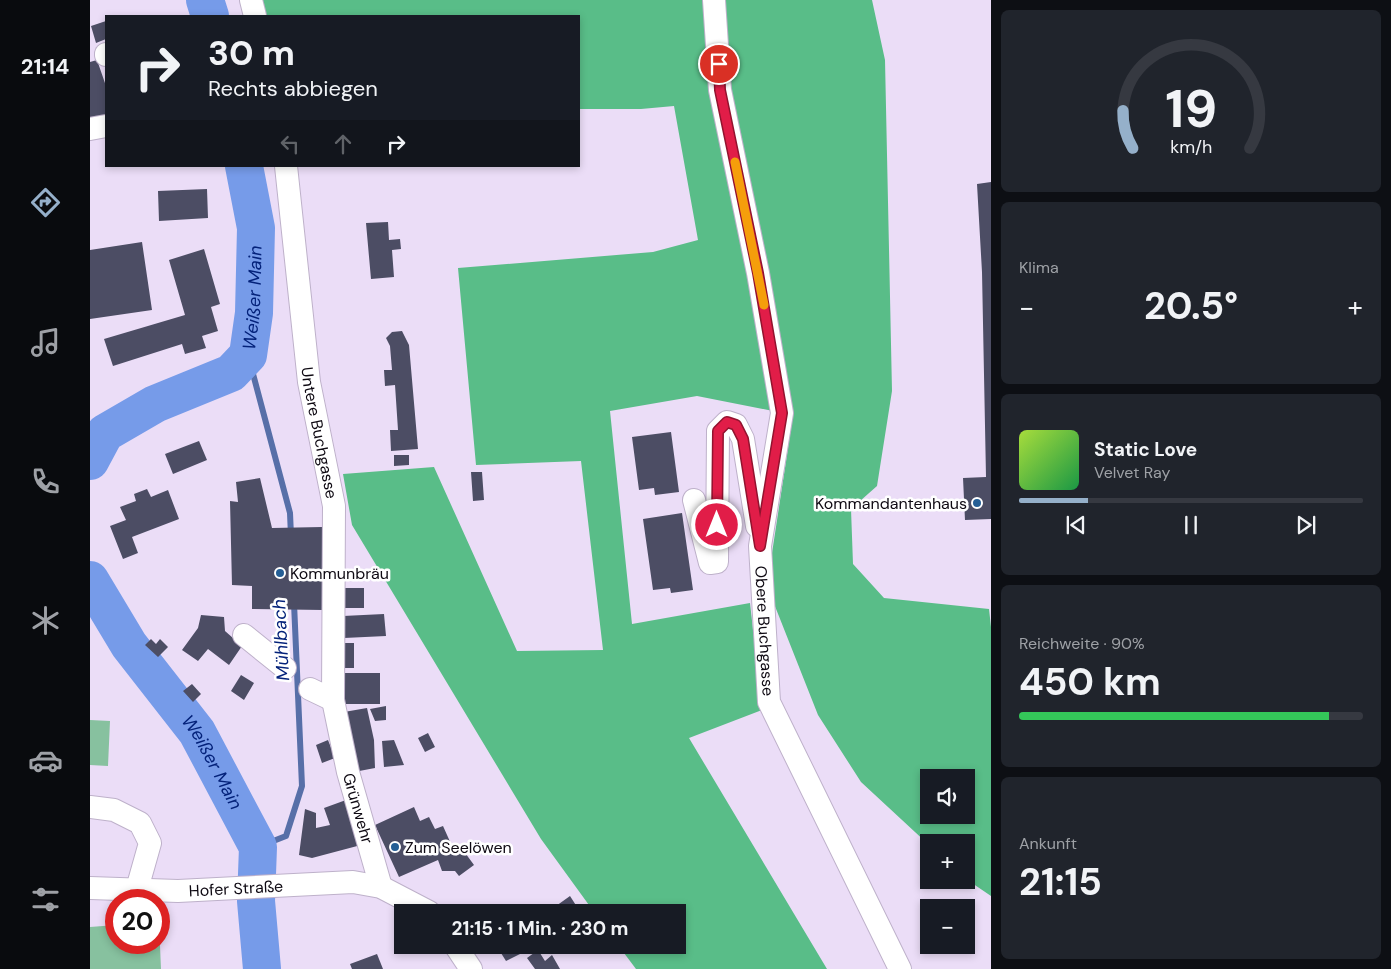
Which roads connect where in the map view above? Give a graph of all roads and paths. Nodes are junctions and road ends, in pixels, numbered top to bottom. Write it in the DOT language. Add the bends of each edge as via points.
graph roads {
  1 [pos="251,0"];
  2 [pos="714,0"];
  3 [pos="255,15"];
  4 [pos="105,126"];
  5 [pos="90,129"];
  6 [pos="286,167"];
  7 [pos="694,500"];
  8 [pos="760,546"];
  9 [pos="244,635"];
  10 [pos="285,668"];
  11 [pos="310,689"];
  12 [pos="333,700"];
  13 [pos="90,807"];
  14 [pos="381,887"];
  15 [pos="90,888"];
  16 [pos="138,889"];
  17 [pos="170,891"];
  18 [pos="414,904"];
  19 [pos="461,954"];
  20 [pos="472,969"];
  21 [pos="900,969"];
  1 -- 3 [label="street"];
  2 -- 8 [label="street, Obere Buchgasse" via="720,90 758,273 782,413"];
  4 -- 5 [label="street"];
  6 -- 12 [label="street, Untere Buchgasse" via="309,382 334,506"];
  7 -- 8 [label="street" via="710,563 717,562 718,431 727,422 736,425 743,439"];
  8 -- 21 [label="street, Obere Buchgasse" via="769,702"];
  9 -- 10 [label="street"];
  11 -- 12 [label="street"];
  12 -- 14 [label="street, Grünwehr" via="348,772"];
  13 -- 16 [label="street" via="114,810 140,823 150,844"];
  14 -- 17 [label="street, Hofer Straße" via="353,882 314,882"];
  14 -- 18 [label="street"];
  15 -- 16 [label="street, Hofer Straße"];
  19 -- 20 [label="street"];
}
